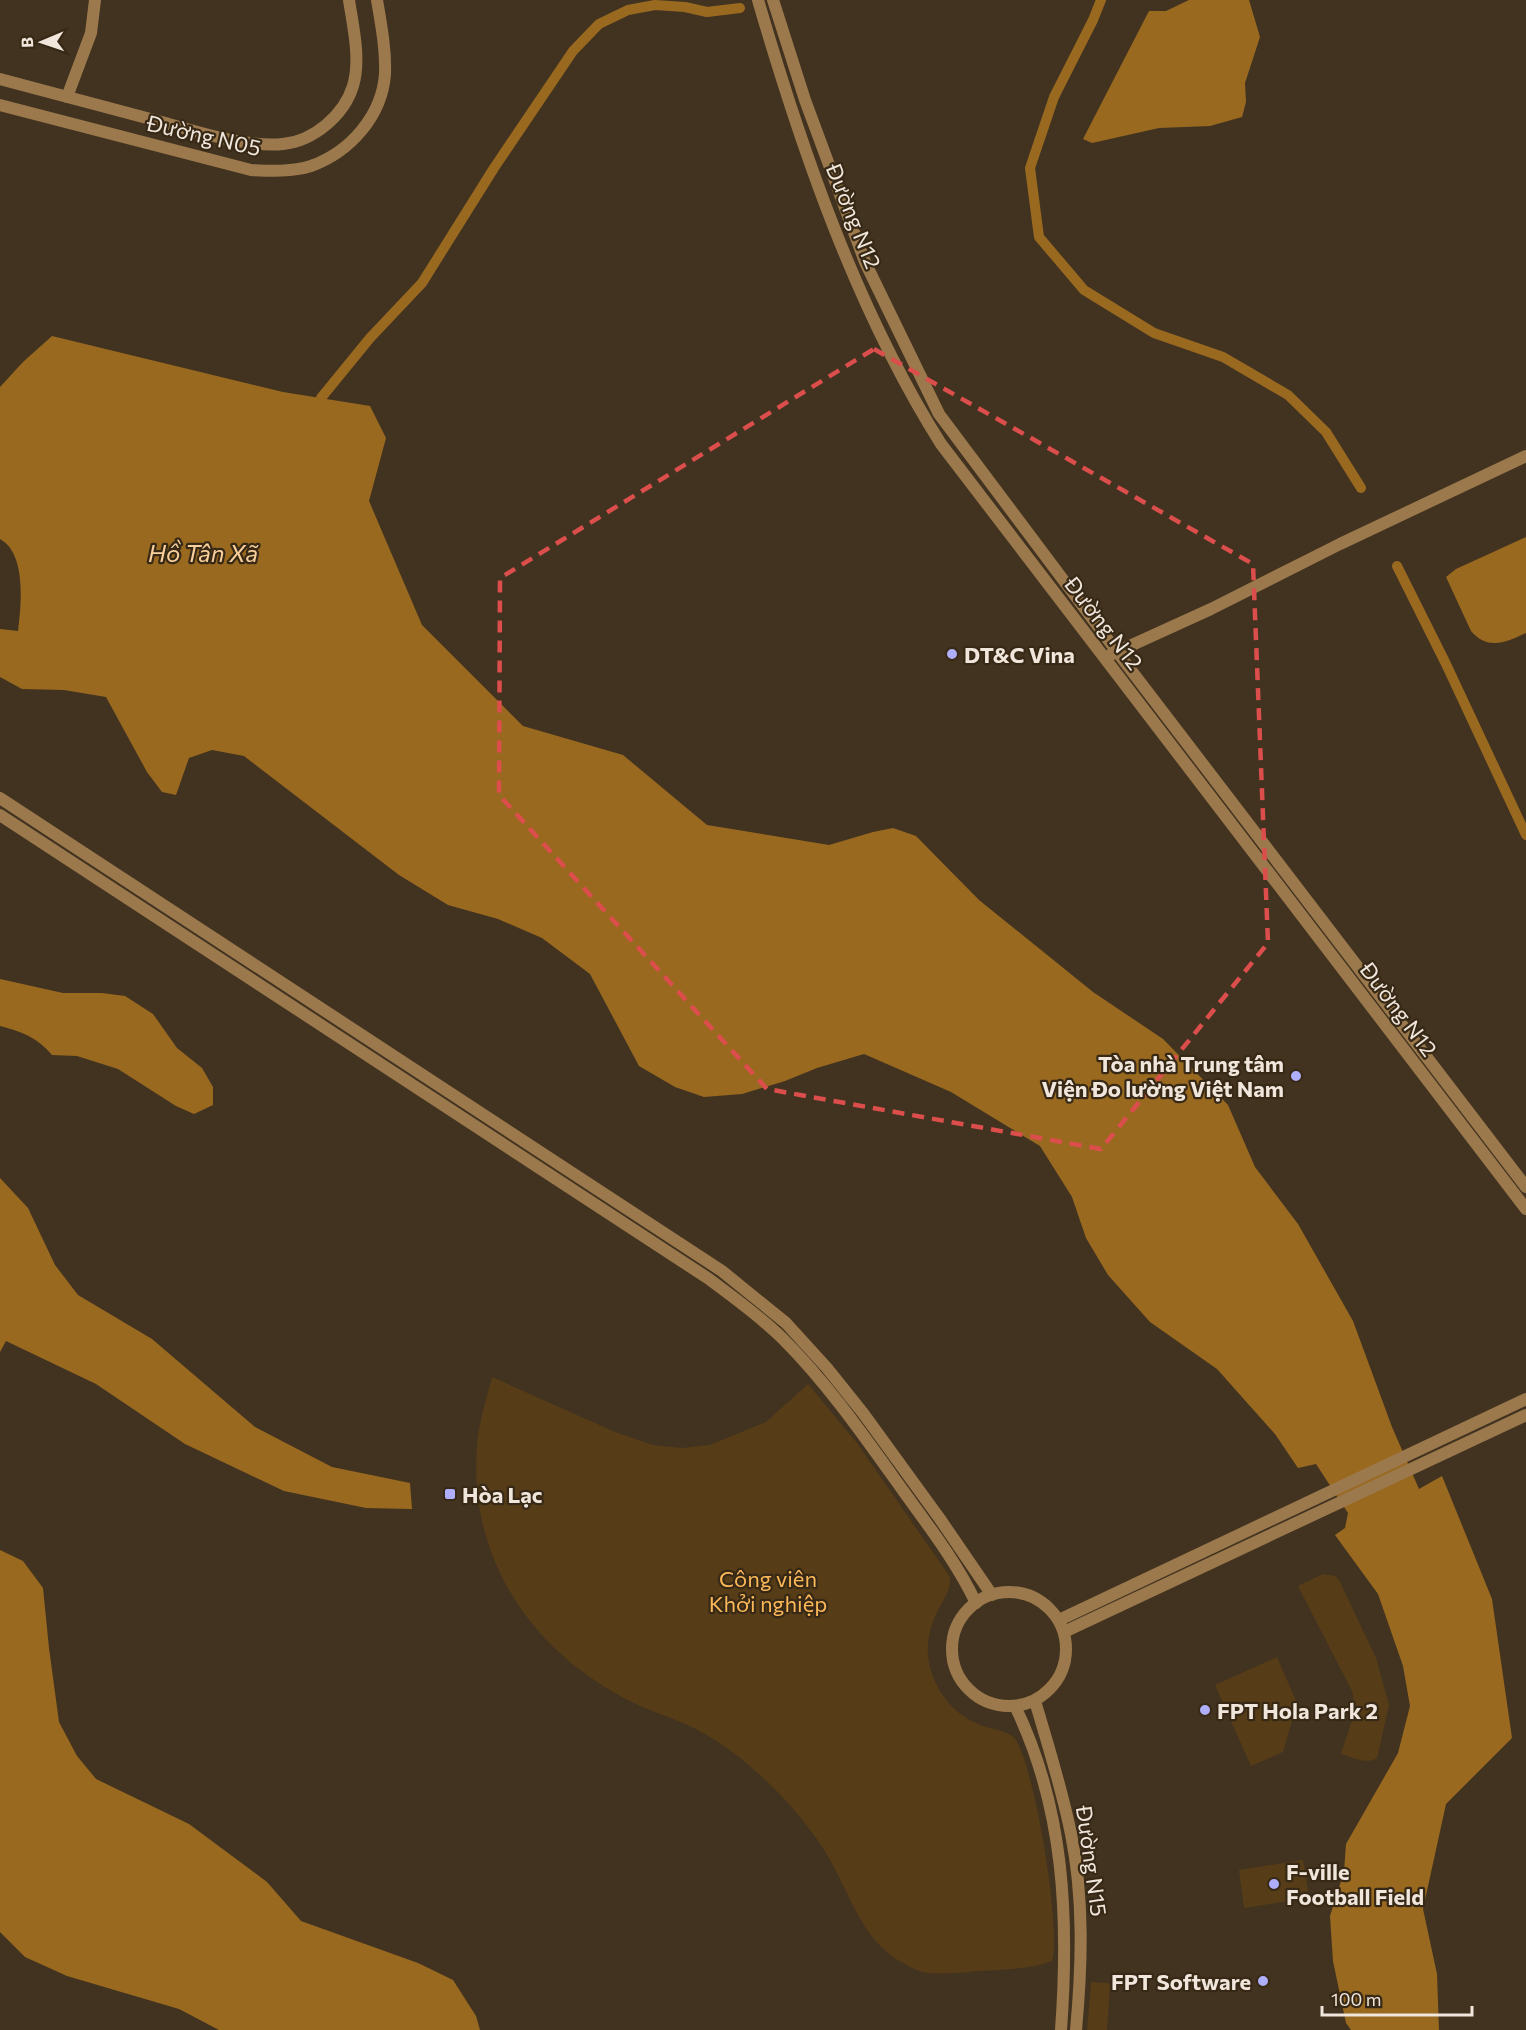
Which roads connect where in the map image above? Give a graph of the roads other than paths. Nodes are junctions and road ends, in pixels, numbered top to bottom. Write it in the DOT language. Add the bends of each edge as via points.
graph roads {
  1 [pos="89,0"];
  2 [pos="95,0"];
  3 [pos="349,0"];
  4 [pos="377,0"];
  5 [pos="758,0"];
  6 [pos="773,0"];
  7 [pos="0,80"];
  8 [pos="67,97"];
  9 [pos="0,105"];
  10 [pos="1526,456"];
  11 [pos="1117,651"];
  12 [pos="1104,658"];
  13 [pos="0,798"];
  14 [pos="0,815"];
  15 [pos="587,1183"];
  16 [pos="1526,1187"];
  17 [pos="580,1196"];
  18 [pos="1526,1209"];
  19 [pos="671,1238"];
  20 [pos="663,1250"];
  21 [pos="1526,1399"];
  22 [pos="1526,1414"];
  23 [pos="992,1594"];
  24 [pos="976,1603"];
  25 [pos="1059,1620"];
  26 [pos="1064,1632"];
  27 [pos="1035,1701"];
  28 [pos="1015,1706"];
  29 [pos="1060,2030"];
  30 [pos="1076,2030"];
  1 -- 2 [label="street"];
  2 -- 8 [label="street" via="91,33"];
  3 -- 8 [label="street" via="356,55 353,86 330,121 304,139 284,144 253,143"];
  4 -- 9 [label="street, Đường N05" via="385,51 380,97 370,119 346,147 309,166 274,172 251,170"];
  5 -- 12 [label="street, Đường N12" via="816,180 892,358 941,444"];
  6 -- 11 [label="street, Đường N12" via="865,262 939,414"];
  7 -- 8 [label="street"];
  10 -- 11 [label="street"];
  11 -- 12 [label="street"];
  11 -- 16 [label="street, Đường N12"];
  12 -- 18 [label="street, Đường N12"];
  13 -- 15 [label="street"];
  14 -- 17 [label="street"];
  15 -- 17 [label="street"];
  15 -- 19 [label="street"];
  17 -- 20 [label="street"];
  19 -- 20 [label="street"];
  19 -- 23 [label="street" via="722,1271 786,1323 827,1368"];
  20 -- 24 [label="street" via="749,1308 826,1387 955,1563"];
  21 -- 25 [label="street"];
  22 -- 26 [label="street"];
  23 -- 24 [label="street"];
  23 -- 25 [label="street" via="1027,1595 1043,1603"];
  24 -- 28 [label="street" via="954,1633 952,1653 957,1672 968,1689 983,1701"];
  25 -- 26 [label="street"];
  26 -- 27 [label="street" via="1063,1668 1055,1684"];
  27 -- 28 [label="street"];
  27 -- 30 [label="street, Đường N15" via="1066,1809 1077,1866 1081,1978"];
  28 -- 29 [label="street, Đường N15" via="1039,1767 1057,1839 1064,1901 1065,1974"];
}
